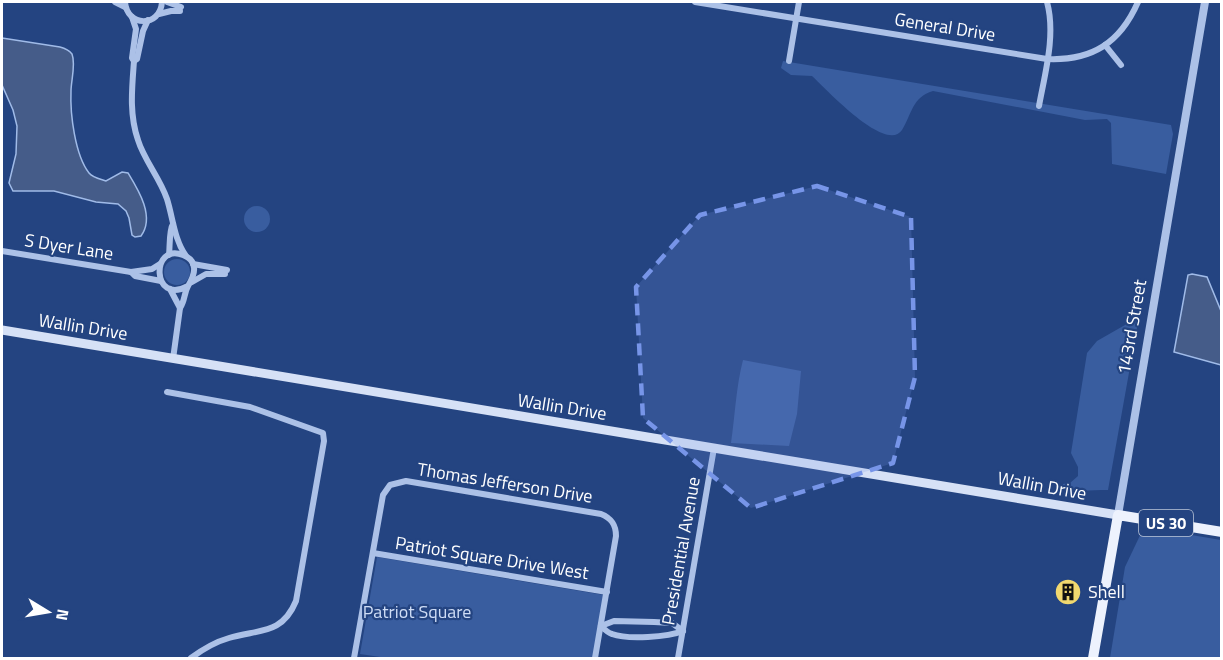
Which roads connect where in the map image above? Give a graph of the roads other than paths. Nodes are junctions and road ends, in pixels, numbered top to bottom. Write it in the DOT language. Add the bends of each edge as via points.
graph roads {
  1 [pos="115,2"];
  2 [pos="162,2"];
  3 [pos="167,2"];
  4 [pos="695,2"];
  5 [pos="799,2"];
  6 [pos="1047,2"];
  7 [pos="1138,2"];
  8 [pos="1205,2"];
  9 [pos="125,4"];
  10 [pos="158,14"];
  11 [pos="132,17"];
  12 [pos="796,18"];
  13 [pos="148,21"];
  14 [pos="1105,45"];
  15 [pos="1047,59"];
  16 [pos="134,61"];
  17 [pos="789,62"];
  18 [pos="1121,65"];
  19 [pos="1039,106"];
  20 [pos="173,224"];
  21 [pos="2,251"];
  22 [pos="169,255"];
  23 [pos="186,256"];
  24 [pos="160,264"];
  25 [pos="193,264"];
  26 [pos="131,272"];
  27 [pos="161,281"];
  28 [pos="190,284"];
  29 [pos="170,289"];
  30 [pos="180,308"];
  31 [pos="2,331"];
  32 [pos="173,359"];
  33 [pos="166,392"];
  34 [pos="714,448"];
  35 [pos="1118,515"];
  36 [pos="1221,532"];
  37 [pos="373,553"];
  38 [pos="607,592"];
  39 [pos="601,626"];
  40 [pos="683,631"];
  41 [pos="191,658"];
  42 [pos="356,658"];
  43 [pos="595,658"];
  44 [pos="678,658"];
  45 [pos="1093,658"];
  1 -- 9 [label="street"];
  2 -- 10 [label="street"];
  3 -- 10 [label="street" via="180,9"];
  4 -- 12 [label="street, General Drive"];
  5 -- 12 [label="street"];
  6 -- 15 [label="street"];
  7 -- 14 [label="street" via="1120,33"];
  8 -- 35 [label="street, 143rd Street"];
  9 -- 11 [label="street"];
  10 -- 13 [label="street"];
  11 -- 13 [label="street"];
  11 -- 16 [label="street" via="136,29"];
  12 -- 15 [label="street, General Drive"];
  12 -- 17 [label="street"];
  13 -- 16 [label="street"];
  14 -- 15 [label="street, General Drive" via="1077,57"];
  14 -- 18 [label="street"];
  15 -- 19 [label="street"];
  16 -- 20 [label="street" via="131,93 138,141 163,188"];
  20 -- 22 [label="street"];
  20 -- 23 [label="street"];
  21 -- 26 [label="street, S Dyer Lane"];
  22 -- 23 [label="street"];
  22 -- 24 [label="street"];
  23 -- 25 [label="street"];
  24 -- 26 [label="street"];
  24 -- 27 [label="street"];
  25 -- 28 [label="street"];
  25 -- 28 [label="street" via="226,272 206,274"];
  26 -- 27 [label="street, S Dyer Lane"];
  27 -- 29 [label="street"];
  28 -- 29 [label="street"];
  28 -- 30 [label="street"];
  29 -- 30 [label="street"];
  30 -- 32 [label="street"];
  31 -- 32 [label="main road, Wallin Drive"];
  32 -- 34 [label="main road, Wallin Drive"];
  33 -- 41 [label="street" via="250,407 323,433 324,441 292,610 271,629 216,643"];
  34 -- 35 [label="main road, Wallin Drive"];
  34 -- 40 [label="street, Presidential Avenue"];
  35 -- 36 [label="main road, US 30"];
  35 -- 45 [label="main road, 143rd Street / US 30"];
  37 -- 38 [label="street, Patriot Square Drive West"];
  37 -- 38 [label="street, Thomas Jefferson Drive" via="383,495 390,485 406,481 601,514 613,521 616,529"];
  37 -- 42 [label="street"];
  38 -- 39 [label="street"];
  39 -- 40 [label="street" via="614,621 672,623"];
  39 -- 40 [label="street" via="611,634 626,637 671,636"];
  39 -- 43 [label="street"];
  40 -- 44 [label="street, Presidential Avenue"];
}
